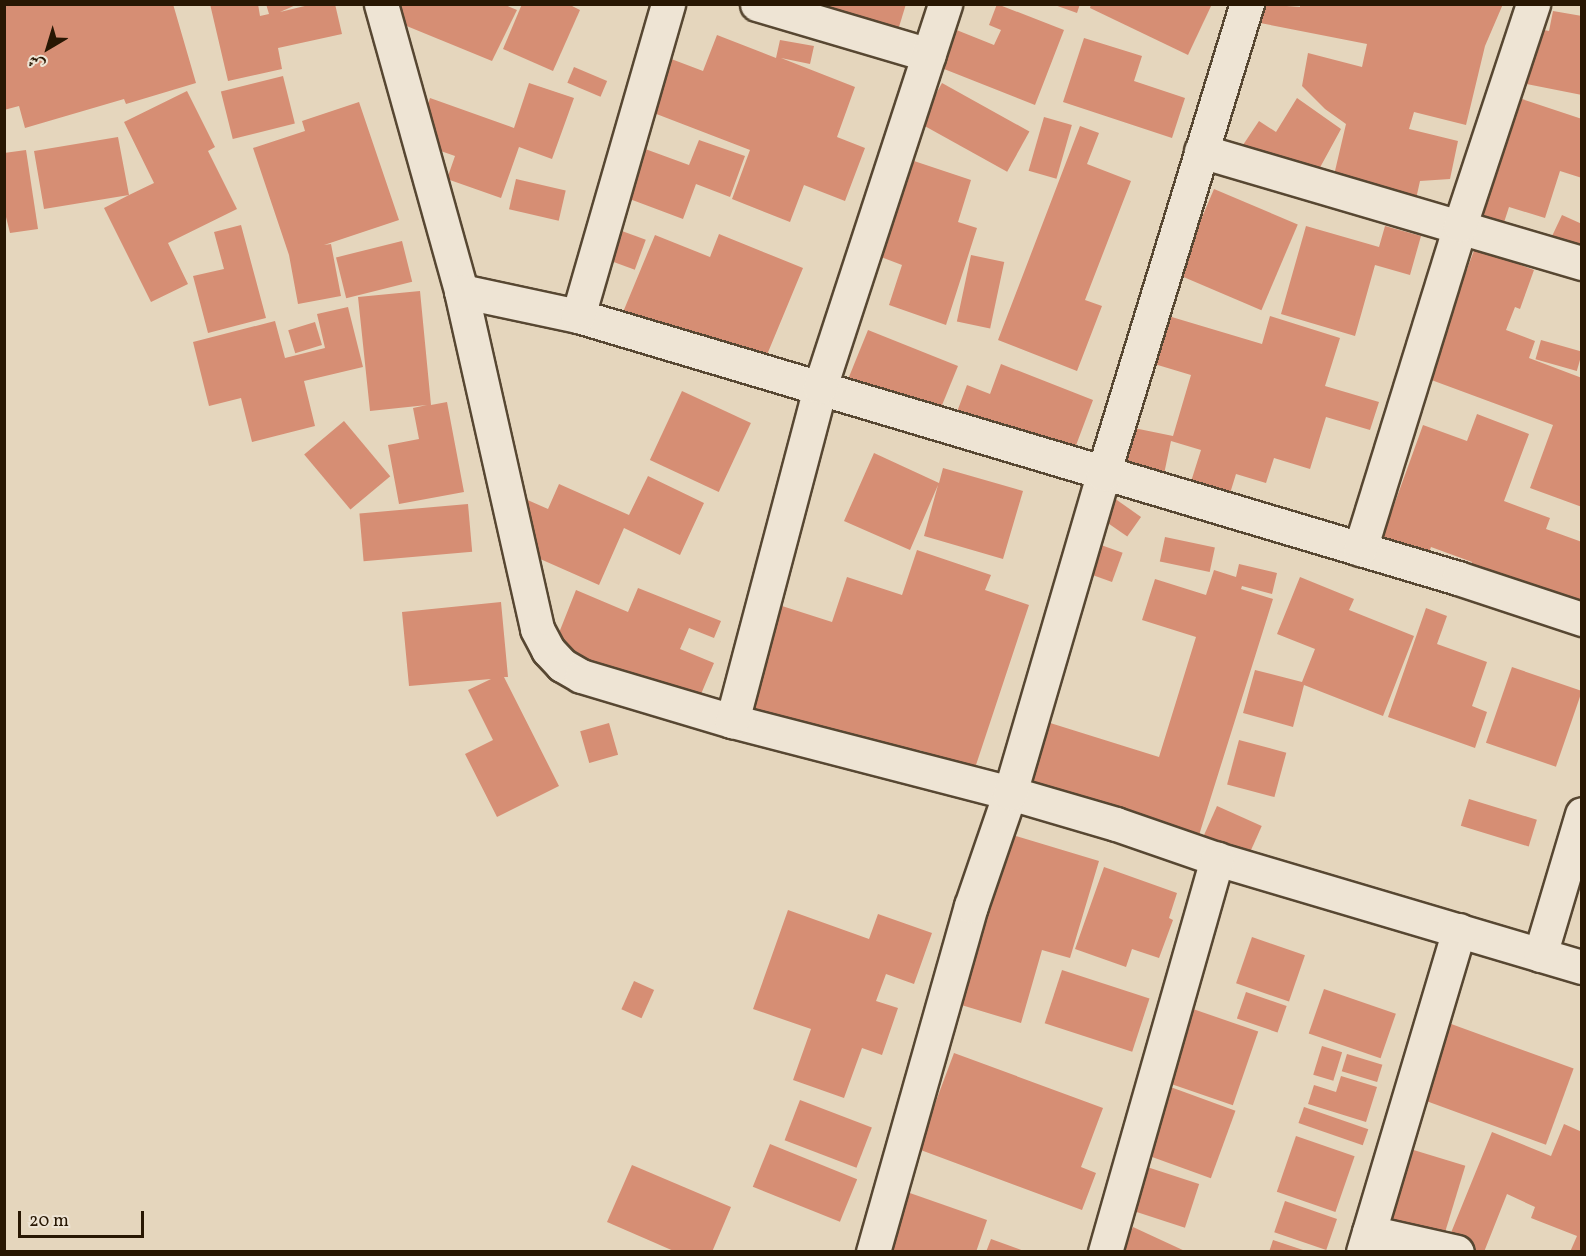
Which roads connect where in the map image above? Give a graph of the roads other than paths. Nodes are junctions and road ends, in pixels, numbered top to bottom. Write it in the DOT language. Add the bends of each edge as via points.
graph roads {
  1 [pos="381,4"];
  2 [pos="668,4"];
  3 [pos="757,4"];
  4 [pos="945,4"];
  5 [pos="1247,4"];
  6 [pos="1533,4"];
  7 [pos="929,55"];
  8 [pos="1201,151"];
  9 [pos="1460,225"];
  10 [pos="1581,263"];
  11 [pos="461,291"];
  12 [pos="578,316"];
  13 [pos="820,387"];
  14 [pos="1103,474"];
  15 [pos="1360,549"];
  16 [pos="1581,619"];
  17 [pos="732,721"];
  18 [pos="1010,793"];
  19 [pos="1581,814"];
  20 [pos="1217,859"];
  21 [pos="1459,930"];
  22 [pos="1540,955"];
  23 [pos="1581,967"];
  24 [pos="1366,1242"];
  25 [pos="873,1251"];
  26 [pos="1105,1251"];
  27 [pos="1457,1251"];
  1 -- 11 [label="street"];
  2 -- 12 [label="street"];
  3 -- 7 [label="street"];
  4 -- 7 [label="street"];
  5 -- 8 [label="street"];
  6 -- 9 [label="street"];
  7 -- 13 [label="street"];
  8 -- 9 [label="street"];
  8 -- 14 [label="street"];
  9 -- 10 [label="street"];
  9 -- 15 [label="street"];
  11 -- 12 [label="street"];
  11 -- 17 [label="street" via="537,629 548,650 562,665 581,676"];
  12 -- 13 [label="street"];
  13 -- 14 [label="street"];
  13 -- 17 [label="street"];
  14 -- 15 [label="street"];
  14 -- 18 [label="street"];
  15 -- 16 [label="street"];
  17 -- 18 [label="street"];
  18 -- 20 [label="street"];
  18 -- 25 [label="street" via="970,906"];
  19 -- 22 [label="street"];
  20 -- 21 [label="street"];
  20 -- 26 [label="street"];
  21 -- 22 [label="street"];
  21 -- 24 [label="street"];
  22 -- 23 [label="street"];
  24 -- 27 [label="street"];
}
